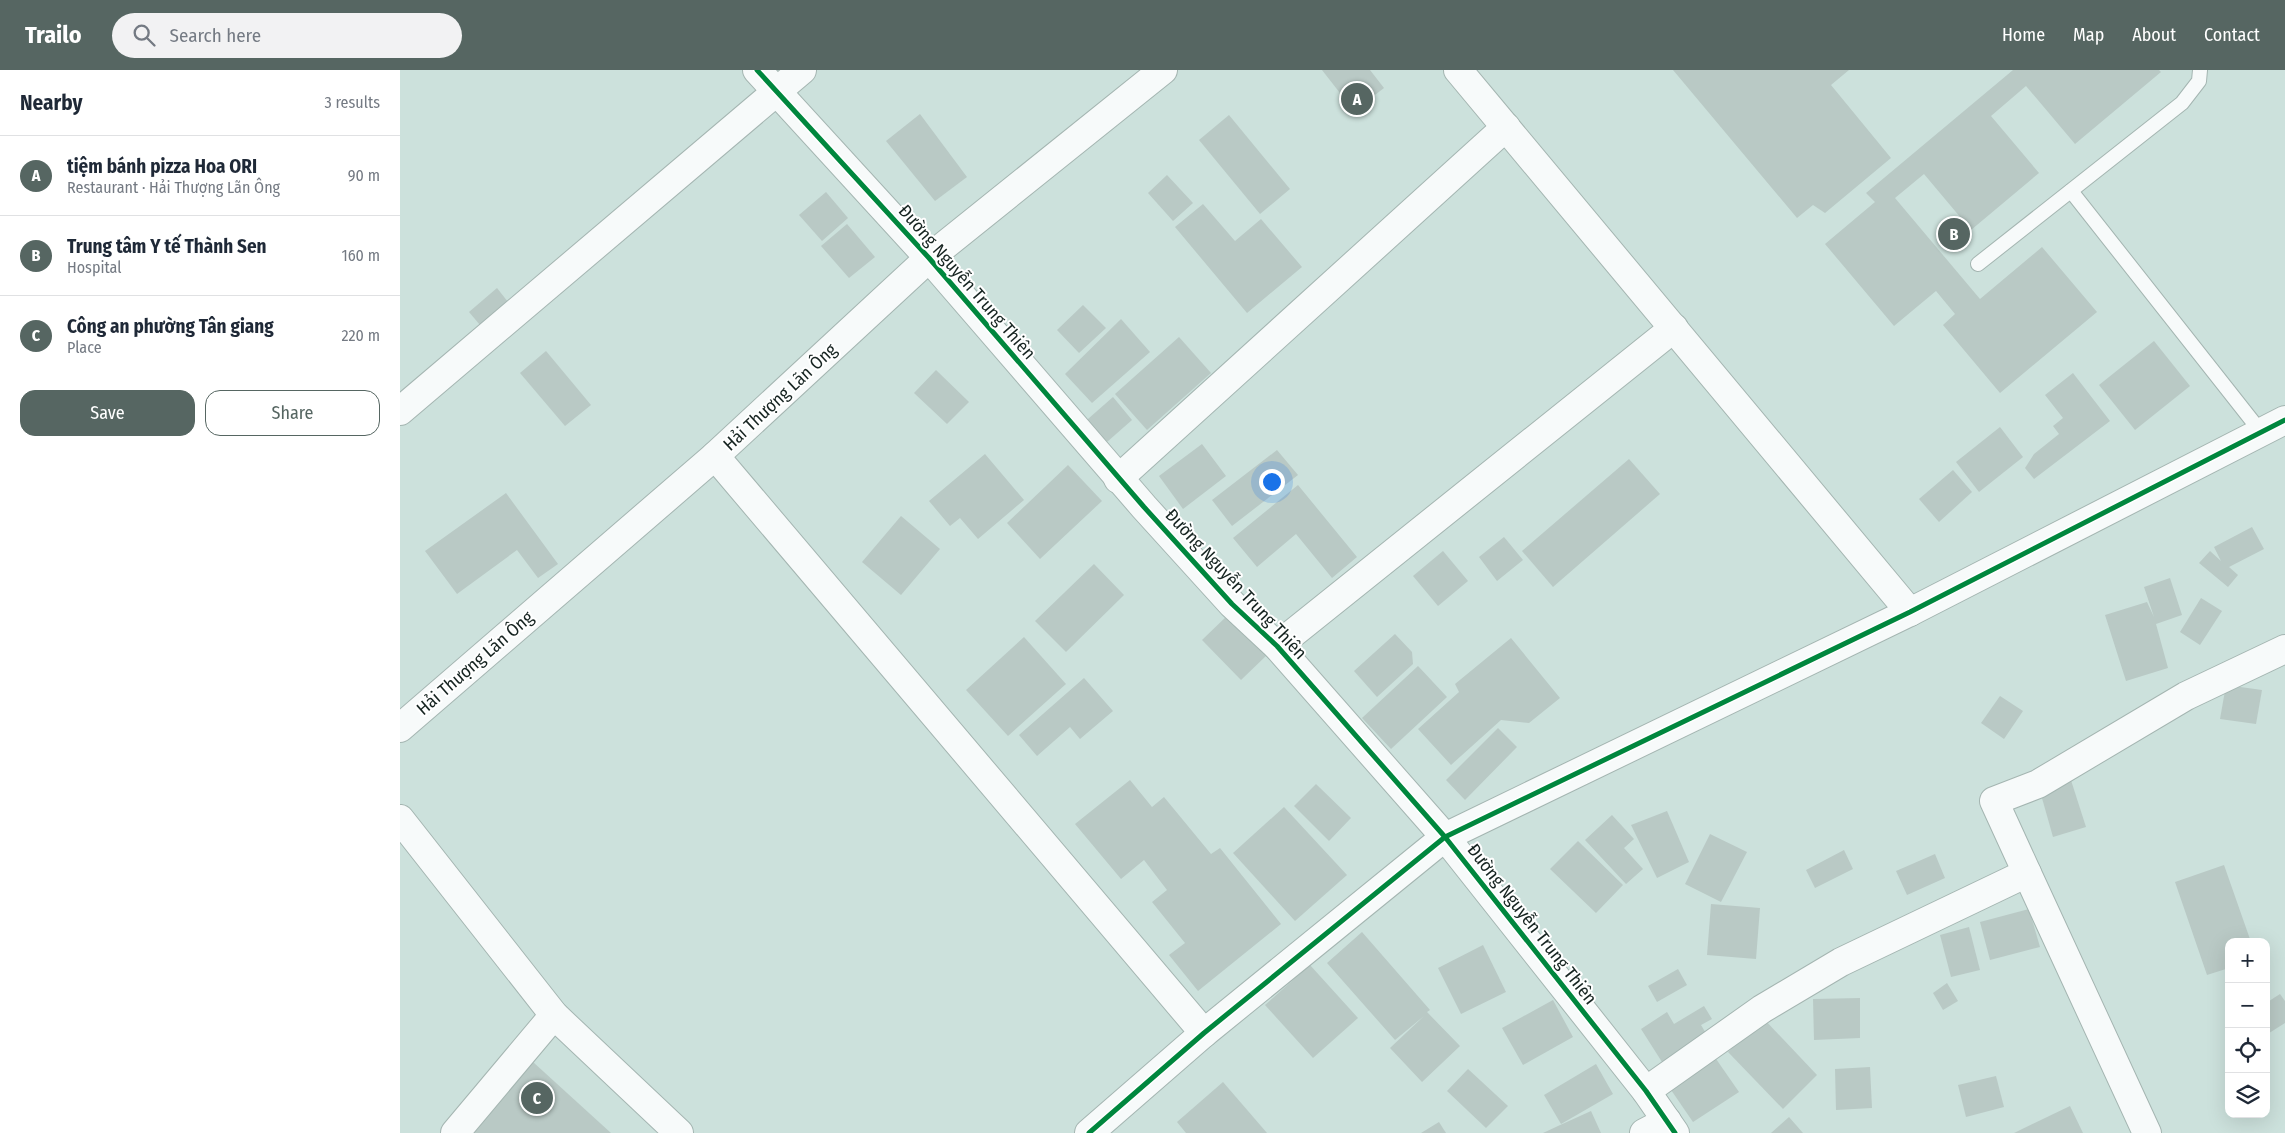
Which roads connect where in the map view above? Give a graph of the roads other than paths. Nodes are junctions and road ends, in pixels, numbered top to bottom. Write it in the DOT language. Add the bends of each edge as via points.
graph roads {
  1 [pos="757,70"];
  2 [pos="802,70"];
  3 [pos="1163,70"];
  4 [pos="1458,70"];
  5 [pos="2200,70"];
  6 [pos="777,91"];
  7 [pos="1506,127"];
  8 [pos="2070,191"];
  9 [pos="929,258"];
  10 [pos="1978,264"];
  11 [pos="1674,328"];
  12 [pos="400,411"];
  13 [pos="2285,420"];
  14 [pos="2261,432"];
  15 [pos="715,456"];
  16 [pos="1118,479"];
  17 [pos="1910,612"];
  18 [pos="1277,646"];
  19 [pos="2285,648"];
  20 [pos="400,728"];
  21 [pos="400,819"];
  22 [pos="1446,837"];
  23 [pos="2027,873"];
  24 [pos="554,1015"];
  25 [pos="1204,1033"];
  26 [pos="1646,1091"];
  27 [pos="1662,1129"];
  28 [pos="455,1133"];
  29 [pos="679,1133"];
  30 [pos="1089,1133"];
  31 [pos="2147,1133"];
  1 -- 6 [label="street, Đường Nguyễn Trung Thiên"];
  2 -- 6 [label="street"];
  3 -- 9 [label="street, Hải Thượng Lãn Ông"];
  4 -- 7 [label="street"];
  5 -- 8 [label="lane" via="2199,82 2182,103"];
  6 -- 9 [label="street, Đường Nguyễn Trung Thiên"];
  6 -- 12 [label="street"];
  7 -- 11 [label="street"];
  7 -- 16 [label="street"];
  8 -- 10 [label="lane"];
  8 -- 14 [label="lane"];
  9 -- 15 [label="street, Hải Thượng Lãn Ông"];
  9 -- 16 [label="street, Đường Nguyễn Trung Thiên"];
  11 -- 17 [label="street"];
  11 -- 18 [label="street"];
  13 -- 14 [label="street"];
  14 -- 17 [label="street"];
  15 -- 20 [label="street, Hải Thượng Lãn Ông"];
  15 -- 25 [label="street"];
  16 -- 18 [label="street, Đường Nguyễn Trung Thiên" via="1232,604"];
  17 -- 22 [label="street"];
  18 -- 22 [label="street, Đường Nguyễn Trung Thiên"];
  19 -- 23 [label="street" via="2186,696 2038,784 1994,801"];
  21 -- 24 [label="street"];
  22 -- 25 [label="street"];
  22 -- 26 [label="street, Đường Nguyễn Trung Thiên"];
  23 -- 26 [label="street" via="1841,962 1762,1009"];
  23 -- 31 [label="street"];
  24 -- 28 [label="street"];
  24 -- 29 [label="street"];
  25 -- 30 [label="street"];
  26 -- 27 [label="street, Đường Nguyễn Trung Thiên"];
}
